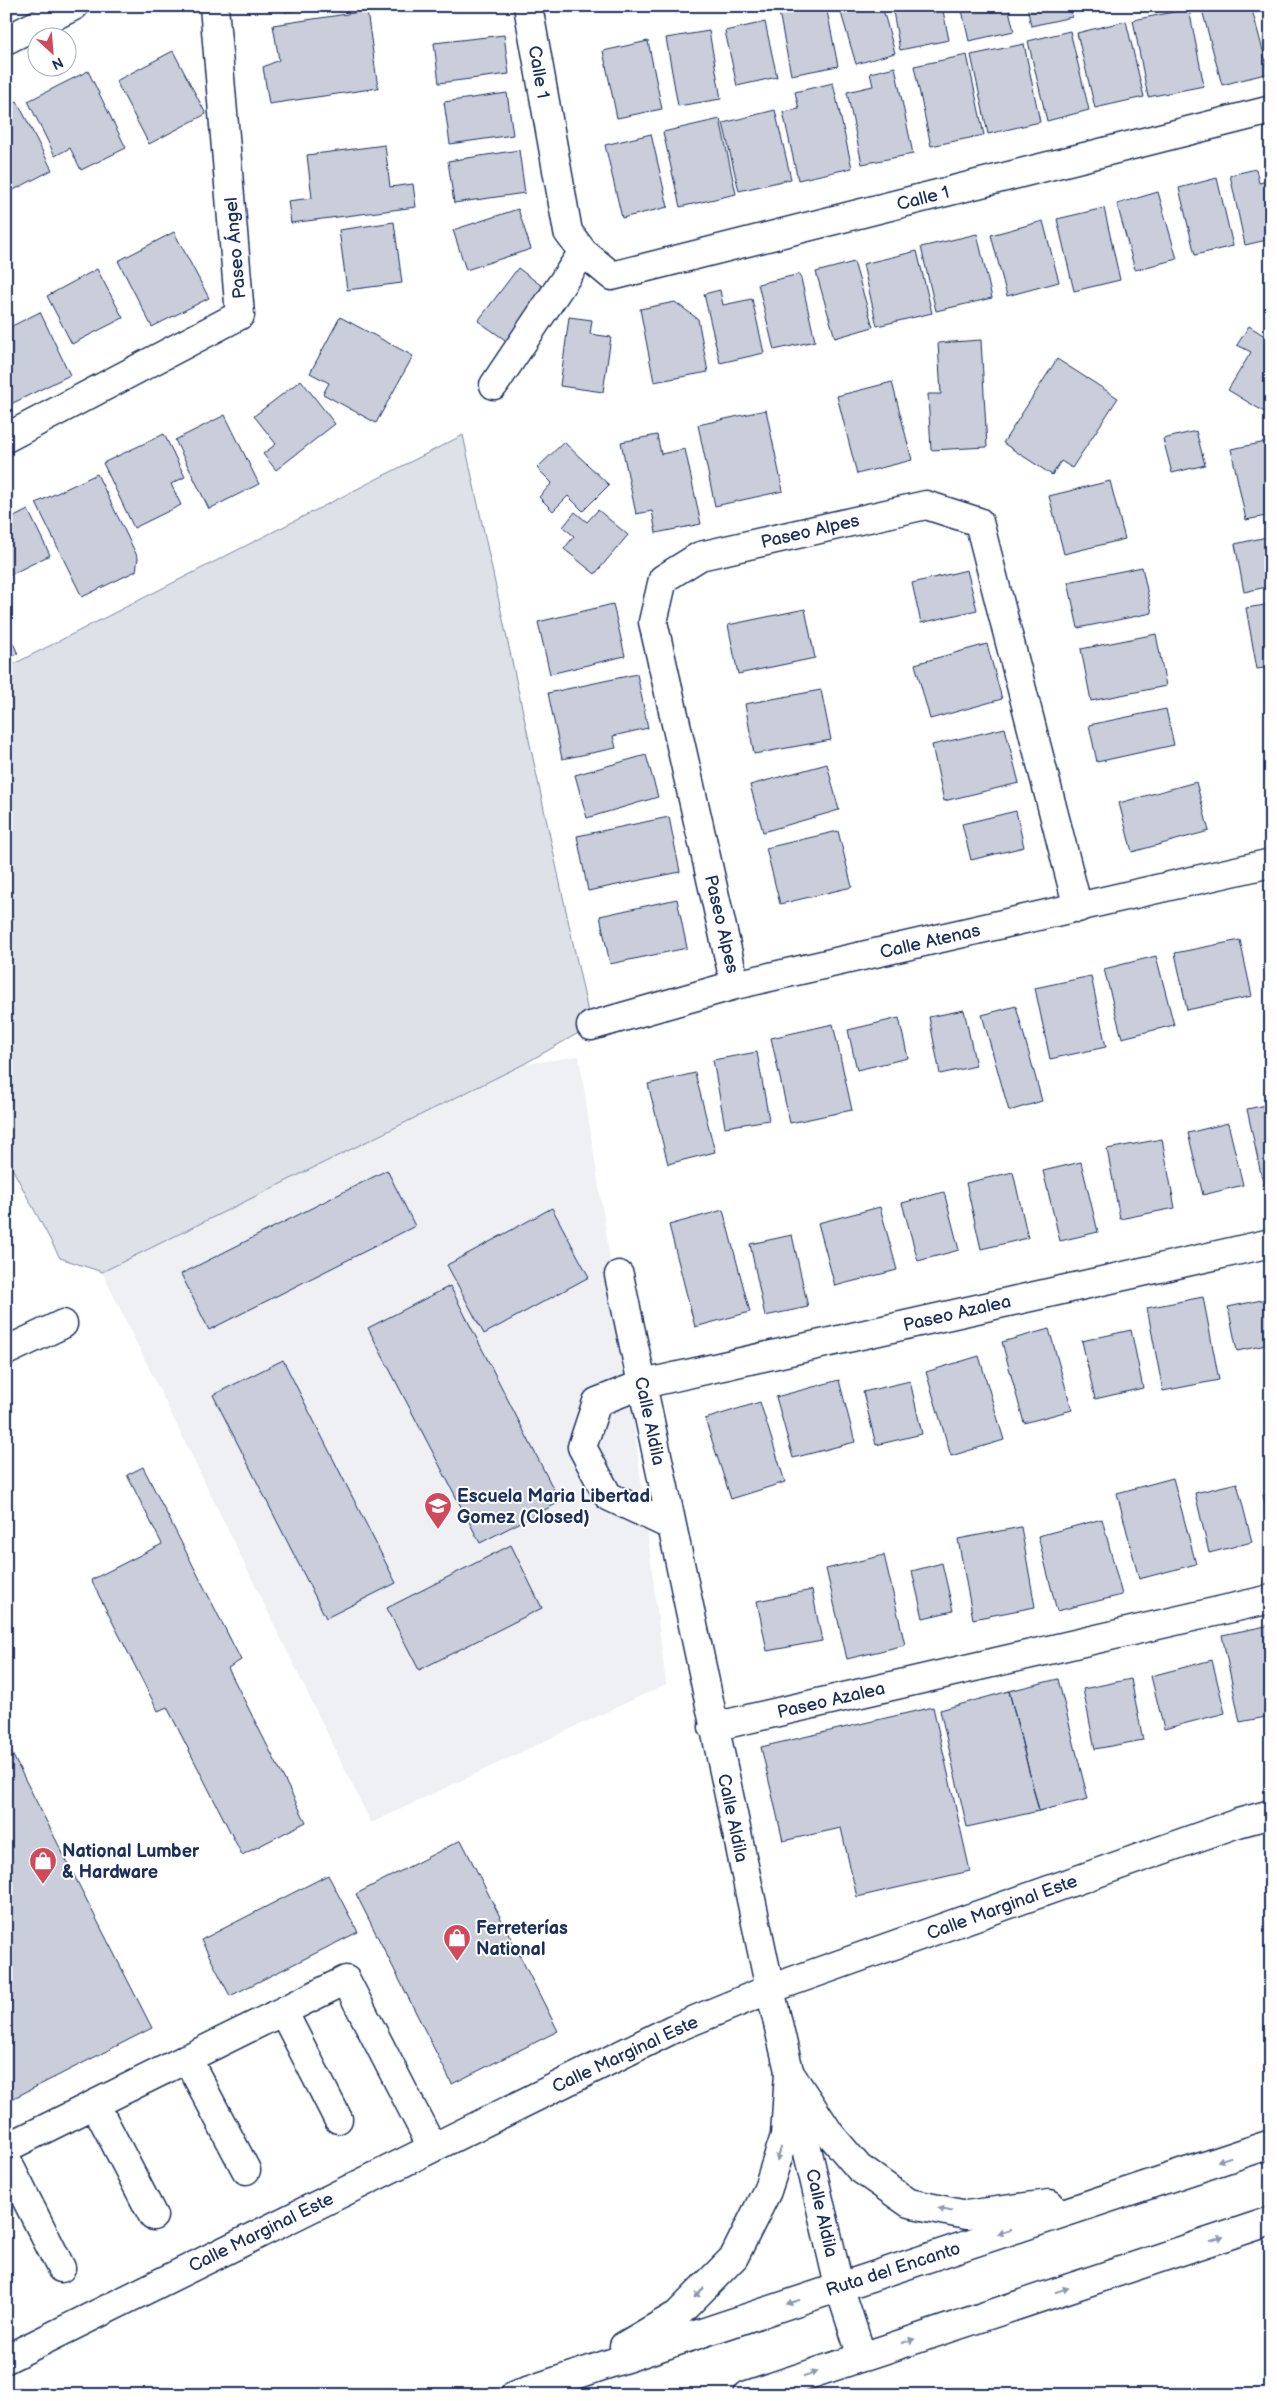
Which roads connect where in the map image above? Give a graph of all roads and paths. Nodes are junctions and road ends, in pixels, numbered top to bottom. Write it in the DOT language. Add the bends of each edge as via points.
graph roads {
  1 [pos="74,6"];
  2 [pos="214,6"];
  3 [pos="532,7"];
  4 [pos="6,40"];
  5 [pos="1271,110"];
  6 [pos="583,252"];
  7 [pos="494,385"];
  8 [pos="6,438"];
  9 [pos="1271,863"];
  10 [pos="1078,908"];
  11 [pos="735,985"];
  12 [pos="591,1026"];
  13 [pos="1271,1243"];
  14 [pos="619,1275"];
  15 [pos="63,1324"];
  16 [pos="6,1350"];
  17 [pos="642,1384"];
  18 [pos="672,1526"];
  19 [pos="1271,1599"];
  20 [pos="714,1727"];
  21 [pos="1271,1814"];
  22 [pos="770,1989"];
  23 [pos="283,2011"];
  24 [pos="187,2058"];
  25 [pos="789,2072"];
  26 [pos="96,2104"];
  27 [pos="338,2119"];
  28 [pos="1271,2144"];
  29 [pos="432,2147"];
  30 [pos="6,2148"];
  31 [pos="6,2159"];
  32 [pos="246,2170"];
  33 [pos="1114,2196"];
  34 [pos="153,2216"];
  35 [pos="1271,2221"];
  36 [pos="61,2268"];
  37 [pos="839,2286"];
  38 [pos="862,2357"];
  39 [pos="6,2359"];
  40 [pos="567,2377"];
  41 [pos="516,2395"];
  42 [pos="748,2395"];
  1 -- 4 [label="street"];
  2 -- 8 [label="street, Paseo Ángel" via="240,315"];
  3 -- 6 [label="street, Calle 1" via="568,232"];
  5 -- 6 [label="street, Calle 1" via="612,276"];
  6 -- 7 [label="street"];
  9 -- 10 [label="street, Calle Atenas"];
  10 -- 11 [label="street, Calle Atenas"];
  10 -- 11 [label="street, Paseo Alpes" via="978,522 926,505 728,549 700,556 663,579 653,622"];
  11 -- 12 [label="street, Calle Atenas"];
  13 -- 17 [label="street, Paseo Azalea"];
  14 -- 17 [label="street, Calle Aldila"];
  15 -- 16 [label="street"];
  17 -- 18 [label="street, Calle Aldila"];
  17 -- 18 [label="street, Paseo Azalea" via="597,1402 582,1447 608,1496"];
  18 -- 20 [label="street, Calle Aldila"];
  19 -- 20 [label="street, Paseo Azalea"];
  20 -- 22 [label="street, Calle Aldila"];
  21 -- 22 [label="street, Calle Marginal Este" via="1229,1826"];
  22 -- 25 [label="street, Calle Aldila"];
  22 -- 29 [label="street, Calle Marginal Este" via="673,2029"];
  23 -- 24 [label="street"];
  23 -- 27 [label="street"];
  23 -- 29 [label="street" via="346,1980"];
  24 -- 26 [label="street"];
  24 -- 32 [label="street"];
  33 -- 25 [label="street, one-way" via="966,2215 909,2203 859,2168 830,2134"];
  25 -- 37 [label="street, Calle Aldila"];
  25 -- 40 [label="street, one-way" via="785,2136 767,2191 734,2257 677,2315"];
  26 -- 30 [label="street"];
  26 -- 34 [label="street"];
  28 -- 33 [label="street, Ruta del Encanto, one-way"];
  29 -- 39 [label="street, Calle Marginal Este"];
  31 -- 36 [label="street"];
  33 -- 37 [label="street, Ruta del Encanto, one-way"];
  38 -- 35 [label="street, one-way"];
  37 -- 38 [label="street, Calle Aldila"];
  37 -- 40 [label="street, Ruta del Encanto, one-way"];
  42 -- 38 [label="street, one-way"];
  40 -- 41 [label="street, Ruta del Encanto"];
}
